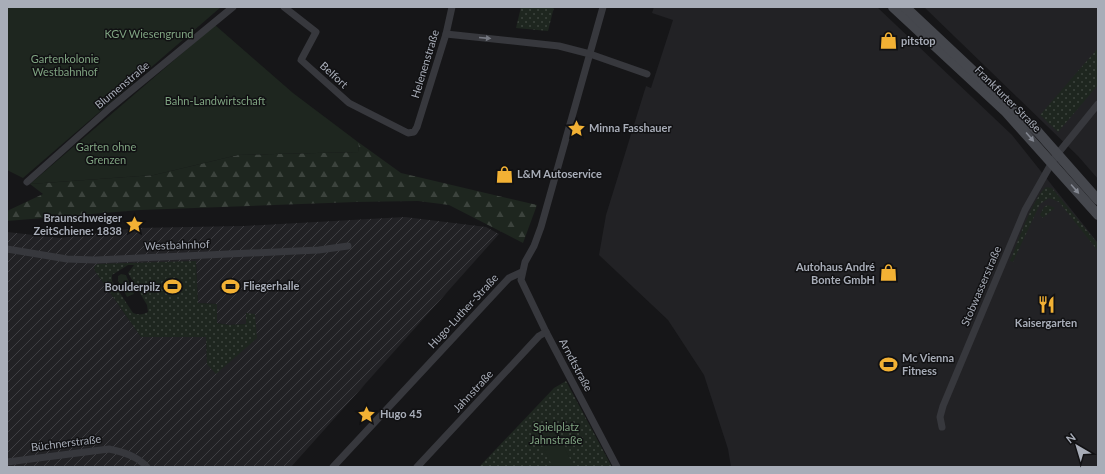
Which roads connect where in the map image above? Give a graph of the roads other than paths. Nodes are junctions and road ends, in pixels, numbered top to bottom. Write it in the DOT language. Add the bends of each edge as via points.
graph roads {
  1 [pos="233,7"];
  2 [pos="284,7"];
  3 [pos="452,7"];
  4 [pos="603,7"];
  5 [pos="894,7"];
  6 [pos="905,7"];
  7 [pos="446,34"];
  8 [pos="590,54"];
  9 [pos="647,74"];
  10 [pos="1098,104"];
  11 [pos="417,127"];
  12 [pos="1055,157"];
  13 [pos="27,182"];
  14 [pos="1098,200"];
  15 [pos="1098,215"];
  16 [pos="348,246"];
  17 [pos="7,250"];
  18 [pos="522,272"];
  19 [pos="546,332"];
  20 [pos="942,427"];
  21 [pos="7,462"];
  22 [pos="148,467"];
  23 [pos="333,467"];
  24 [pos="417,467"];
  25 [pos="618,467"];
  1 -- 13 [label="street, Blumenstraße" via="108,110"];
  2 -- 11 [label="street, Belfort" via="316,32 301,60 349,103 408,133 414,132"];
  3 -- 7 [label="street, Helenenstraße"];
  4 -- 8 [label="street"];
  5 -- 12 [label="main road, Frankfurter Straße, one-way"];
  6 -- 12 [label="main road, Frankfurter Straße" via="1022,116"];
  7 -- 8 [label="street, one-way" via="551,44"];
  7 -- 11 [label="street, Helenenstraße"];
  8 -- 9 [label="street"];
  8 -- 18 [label="street" via="537,238"];
  10 -- 12 [label="street, Stobwasserstraße"];
  12 -- 14 [label="main road, Frankfurter Straße"];
  12 -- 15 [label="main road, Frankfurter Straße, one-way"];
  12 -- 20 [label="street, Stobwasserstraße" via="1025,210 987,298 943,406 940,418"];
  16 -- 17 [label="street, Westbahnhof" via="319,250 95,260 67,259"];
  18 -- 19 [label="street, Arndtstraße" via="524,288"];
  18 -- 23 [label="street, Hugo-Luther-Straße" via="509,278"];
  19 -- 24 [label="street, Jahnstraße" via="539,336"];
  19 -- 25 [label="street, Arndtstraße"];
  21 -- 22 [label="street, Büchnerstraße" via="109,449 134,456"];
}
